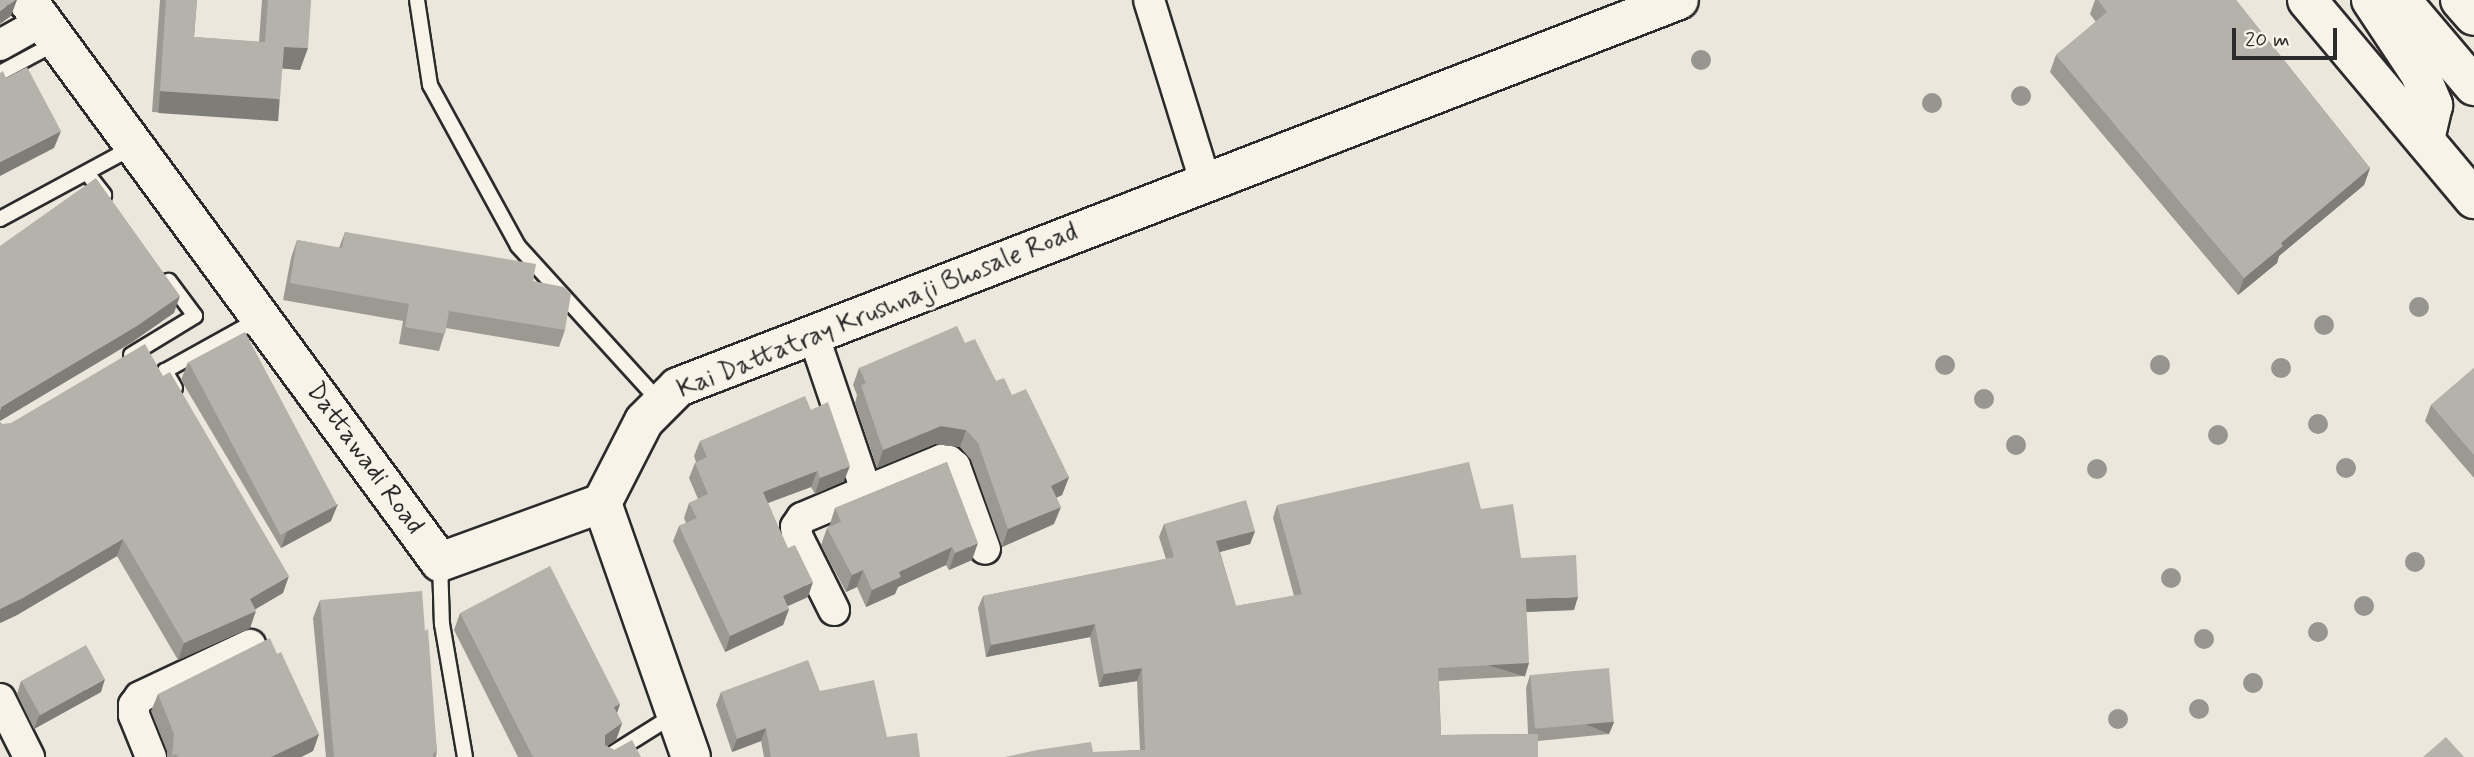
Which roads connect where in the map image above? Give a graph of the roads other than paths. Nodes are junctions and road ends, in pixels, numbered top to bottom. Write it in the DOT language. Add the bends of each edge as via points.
graph roads {
  1 [pos="417,0"];
  2 [pos="1149,0"];
  3 [pos="1679,0"];
  4 [pos="2307,0"];
  5 [pos="2371,0"];
  6 [pos="2401,0"];
  7 [pos="2460,0"];
  8 [pos="2474,16"];
  9 [pos="42,21"];
  10 [pos="0,45"];
  11 [pos="2463,72"];
  12 [pos="0,73"];
  13 [pos="2425,140"];
  14 [pos="136,145"];
  15 [pos="87,173"];
  16 [pos="1205,181"];
  17 [pos="2474,198"];
  18 [pos="112,206"];
  19 [pos="0,219"];
  20 [pos="162,272"];
  21 [pos="262,317"];
  22 [pos="813,334"];
  23 [pos="115,364"];
  24 [pos="662,404"];
  25 [pos="186,406"];
  26 [pos="866,491"];
  27 [pos="602,503"];
  28 [pos="985,549"];
  29 [pos="440,562"];
  30 [pos="834,610"];
  31 [pos="250,645"];
  32 [pos="0,699"];
  33 [pos="678,713"];
  34 [pos="29,757"];
  35 [pos="151,757"];
  36 [pos="465,757"];
  37 [pos="607,757"];
  38 [pos="691,757"];
  1 -- 24 [label="lane" via="430,85 519,246"];
  2 -- 16 [label="street"];
  3 -- 16 [label="main road, Kai Dattatray Krushnaji Bhosale Road"];
  4 -- 13 [label="main road"];
  5 -- 13 [label="main road" via="2420,74 2432,105"];
  6 -- 11 [label="main road"];
  7 -- 8 [label="main road"];
  9 -- 10 [label="street"];
  9 -- 12 [label="lane"];
  9 -- 14 [label="main road, Dattawadi Road"];
  13 -- 17 [label="main road"];
  14 -- 15 [label="lane"];
  14 -- 21 [label="main road, Dattawadi Road"];
  15 -- 18 [label="lane"];
  15 -- 19 [label="lane"];
  16 -- 22 [label="main road, Kai Dattatray Krushnaji Bhosale Road"];
  20 -- 23 [label="lane" via="195,316"];
  21 -- 25 [label="lane" via="165,371"];
  21 -- 29 [label="main road, Dattawadi Road"];
  22 -- 24 [label="main road, Kai Dattatray Krushnaji Bhosale Road" via="678,387"];
  22 -- 26 [label="street"];
  24 -- 27 [label="main road, Kai Dattatray Krushnaji Bhosale Road" via="644,421"];
  26 -- 28 [label="street" via="948,461 955,466"];
  26 -- 30 [label="street" via="802,518 796,527"];
  27 -- 29 [label="main road, Dattawadi Road"];
  27 -- 33 [label="main road"];
  29 -- 36 [label="lane" via="442,624"];
  31 -- 35 [label="street" via="140,697 134,715"];
  32 -- 34 [label="street"];
  33 -- 37 [label="lane"];
  33 -- 38 [label="main road"];
}
